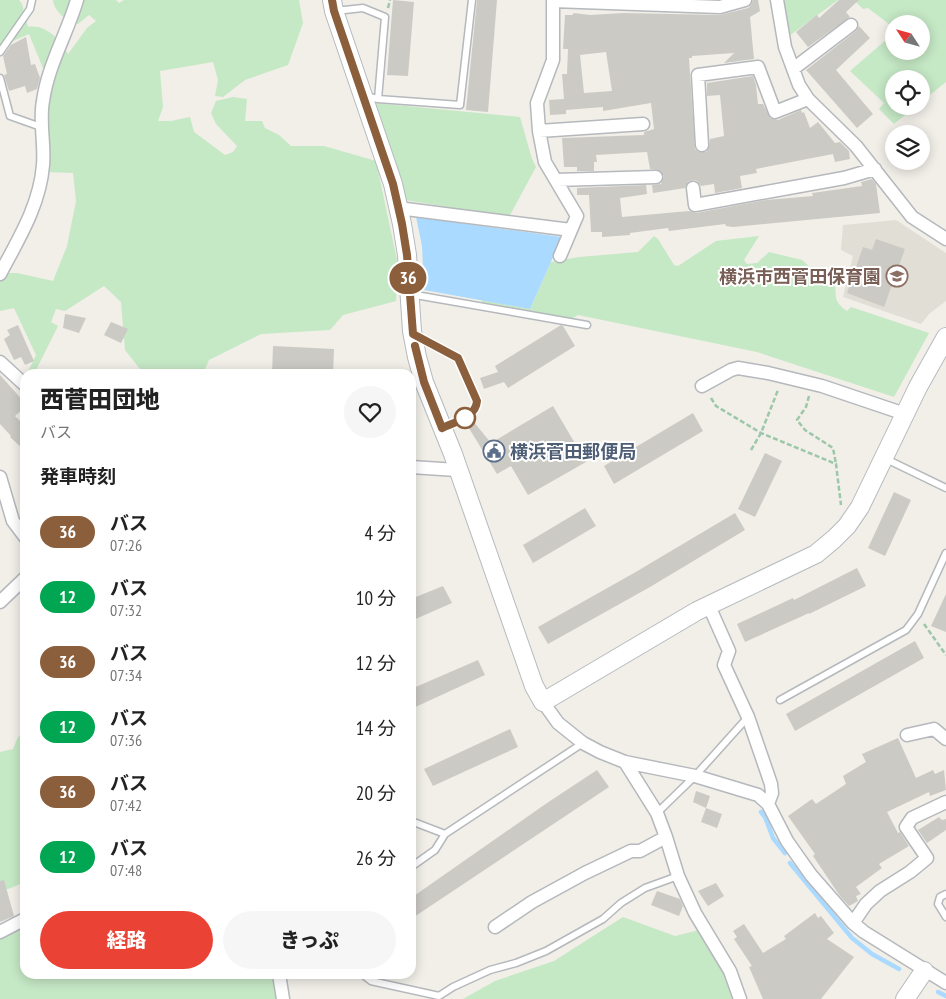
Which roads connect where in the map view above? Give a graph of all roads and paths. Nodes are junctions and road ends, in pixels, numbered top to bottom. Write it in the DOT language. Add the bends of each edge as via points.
graph roads {
  1 [pos="32,0"];
  2 [pos="77,0"];
  3 [pos="472,0"];
  4 [pos="553,0"];
  5 [pos="745,0"];
  6 [pos="776,0"];
  7 [pos="333,6"];
  8 [pos="852,25"];
  9 [pos="0,52"];
  10 [pos="793,69"];
  11 [pos="0,78"];
  12 [pos="370,97"];
  13 [pos="808,99"];
  14 [pos="642,124"];
  15 [pos="41,127"];
  16 [pos="539,131"];
  17 [pos="702,145"];
  18 [pos="875,169"];
  19 [pos="656,177"];
  20 [pos="556,180"];
  21 [pos="693,188"];
  22 [pos="398,208"];
  23 [pos="571,230"];
  24 [pos="946,239"];
  25 [pos="560,256"];
  26 [pos="0,274"];
  27 [pos="409,294"];
  28 [pos="587,325"];
  29 [pos="413,334"];
  30 [pos="946,337"];
  31 [pos="0,362"];
  32 [pos="784,377"];
  33 [pos="20,380"];
  34 [pos="807,382"];
  35 [pos="702,386"];
  36 [pos="711,398"];
  37 [pos="905,414"];
  38 [pos="442,428"];
  39 [pos="761,433"];
  40 [pos="751,450"];
  41 [pos="883,458"];
  42 [pos="836,464"];
  43 [pos="416,466"];
  44 [pos="457,470"];
  45 [pos="0,477"];
  46 [pos="946,488"];
  47 [pos="851,520"];
  48 [pos="20,530"];
  49 [pos="946,553"];
  50 [pos="20,582"];
  51 [pos="2,596"];
  52 [pos="709,606"];
  53 [pos="918,614"];
  54 [pos="946,655"];
  55 [pos="780,700"];
  56 [pos="543,702"];
  57 [pos="748,717"];
  58 [pos="907,734"];
  59 [pos="946,739"];
  60 [pos="583,743"];
  61 [pos="625,762"];
  62 [pos="695,776"];
  63 [pos="946,802"];
  64 [pos="768,804"];
  65 [pos="656,813"];
  66 [pos="416,823"];
  67 [pos="445,834"];
  68 [pos="666,837"];
  69 [pos="416,863"];
  70 [pos="678,876"];
  71 [pos="946,894"];
  72 [pos="946,917"];
  73 [pos="20,921"];
  74 [pos="853,923"];
  75 [pos="496,927"];
  76 [pos="0,932"];
  77 [pos="924,971"];
  78 [pos="280,979"];
  79 [pos="368,979"];
  80 [pos="946,983"];
  81 [pos="284,999"];
  82 [pos="740,999"];
  83 [pos="905,999"];
  1 -- 9 [label="lane"];
  2 -- 15 [label="street" via="52,65 43,100"];
  3 -- 12 [label="lane" via="460,105"];
  4 -- 5 [label="street" via="720,7"];
  4 -- 16 [label="street" via="553,60 536,103"];
  6 -- 10 [label="street" via="785,47"];
  7 -- 12 [label="street"];
  7 -- 12 [label="lane" via="363,8 385,16"];
  8 -- 10 [label="street"];
  10 -- 13 [label="street"];
  11 -- 15 [label="lane" via="10,116"];
  12 -- 22 [label="street"];
  13 -- 17 [label="street" via="775,112 758,67 698,74"];
  13 -- 18 [label="street"];
  14 -- 16 [label="street"];
  15 -- 26 [label="street" via="44,165 39,192 28,222"];
  16 -- 20 [label="street" via="545,162"];
  18 -- 21 [label="street" via="844,178 694,205"];
  18 -- 24 [label="street" via="912,217"];
  19 -- 20 [label="street"];
  20 -- 23 [label="street" via="577,216"];
  22 -- 23 [label="street"];
  22 -- 27 [label="street" via="407,255"];
  23 -- 25 [label="street"];
  27 -- 28 [label="lane"];
  27 -- 29 [label="street"];
  29 -- 38 [label="street" via="424,382"];
  29 -- 38 [label="lane" via="458,358 477,401 477,408 470,415"];
  30 -- 37 [label="street"];
  31 -- 33 [label="street"];
  32 -- 34 [label="street"];
  32 -- 35 [label="street" via="738,368"];
  32 -- 39 [label="path"];
  34 -- 37 [label="street"];
  34 -- 42 [label="path" via="810,398 796,420 805,430 833,448"];
  36 -- 39 [label="path" via="716,406"];
  37 -- 41 [label="street"];
  38 -- 44 [label="street"];
  39 -- 40 [label="path"];
  39 -- 42 [label="path"];
  41 -- 46 [label="lane"];
  41 -- 47 [label="street"];
  42 -- 47 [label="path" via="841,507"];
  43 -- 44 [label="street"];
  44 -- 56 [label="street" via="534,686"];
  45 -- 48 [label="street" via="13,521"];
  47 -- 52 [label="street" via="816,554"];
  49 -- 53 [label="lane"];
  50 -- 51 [label="street"];
  52 -- 56 [label="street"];
  52 -- 57 [label="street" via="729,651 724,666"];
  53 -- 54 [label="path"];
  53 -- 55 [label="lane" via="906,630"];
  56 -- 60 [label="street" via="558,722"];
  57 -- 62 [label="lane"];
  57 -- 64 [label="street" via="771,784"];
  58 -- 59 [label="street" via="934,729"];
  60 -- 61 [label="street"];
  60 -- 67 [label="lane"];
  61 -- 62 [label="street"];
  61 -- 65 [label="street"];
  62 -- 64 [label="street" via="758,795"];
  62 -- 65 [label="lane"];
  63 -- 74 [label="street" via="912,818 906,827 927,858 866,904"];
  64 -- 74 [label="street" via="794,854"];
  65 -- 68 [label="street"];
  66 -- 67 [label="lane"];
  67 -- 69 [label="lane" via="435,850"];
  68 -- 70 [label="street"];
  68 -- 75 [label="street" via="585,873 532,902"];
  70 -- 79 [label="lane" via="645,888 621,903 604,919 546,950 490,970 439,996"];
  70 -- 82 [label="street" via="695,913 730,971"];
  71 -- 72 [label="lane" via="940,897 938,904"];
  73 -- 76 [label="street"];
  74 -- 77 [label="street"];
  77 -- 80 [label="street"];
  77 -- 83 [label="street"];
  78 -- 81 [label="street"];
}
